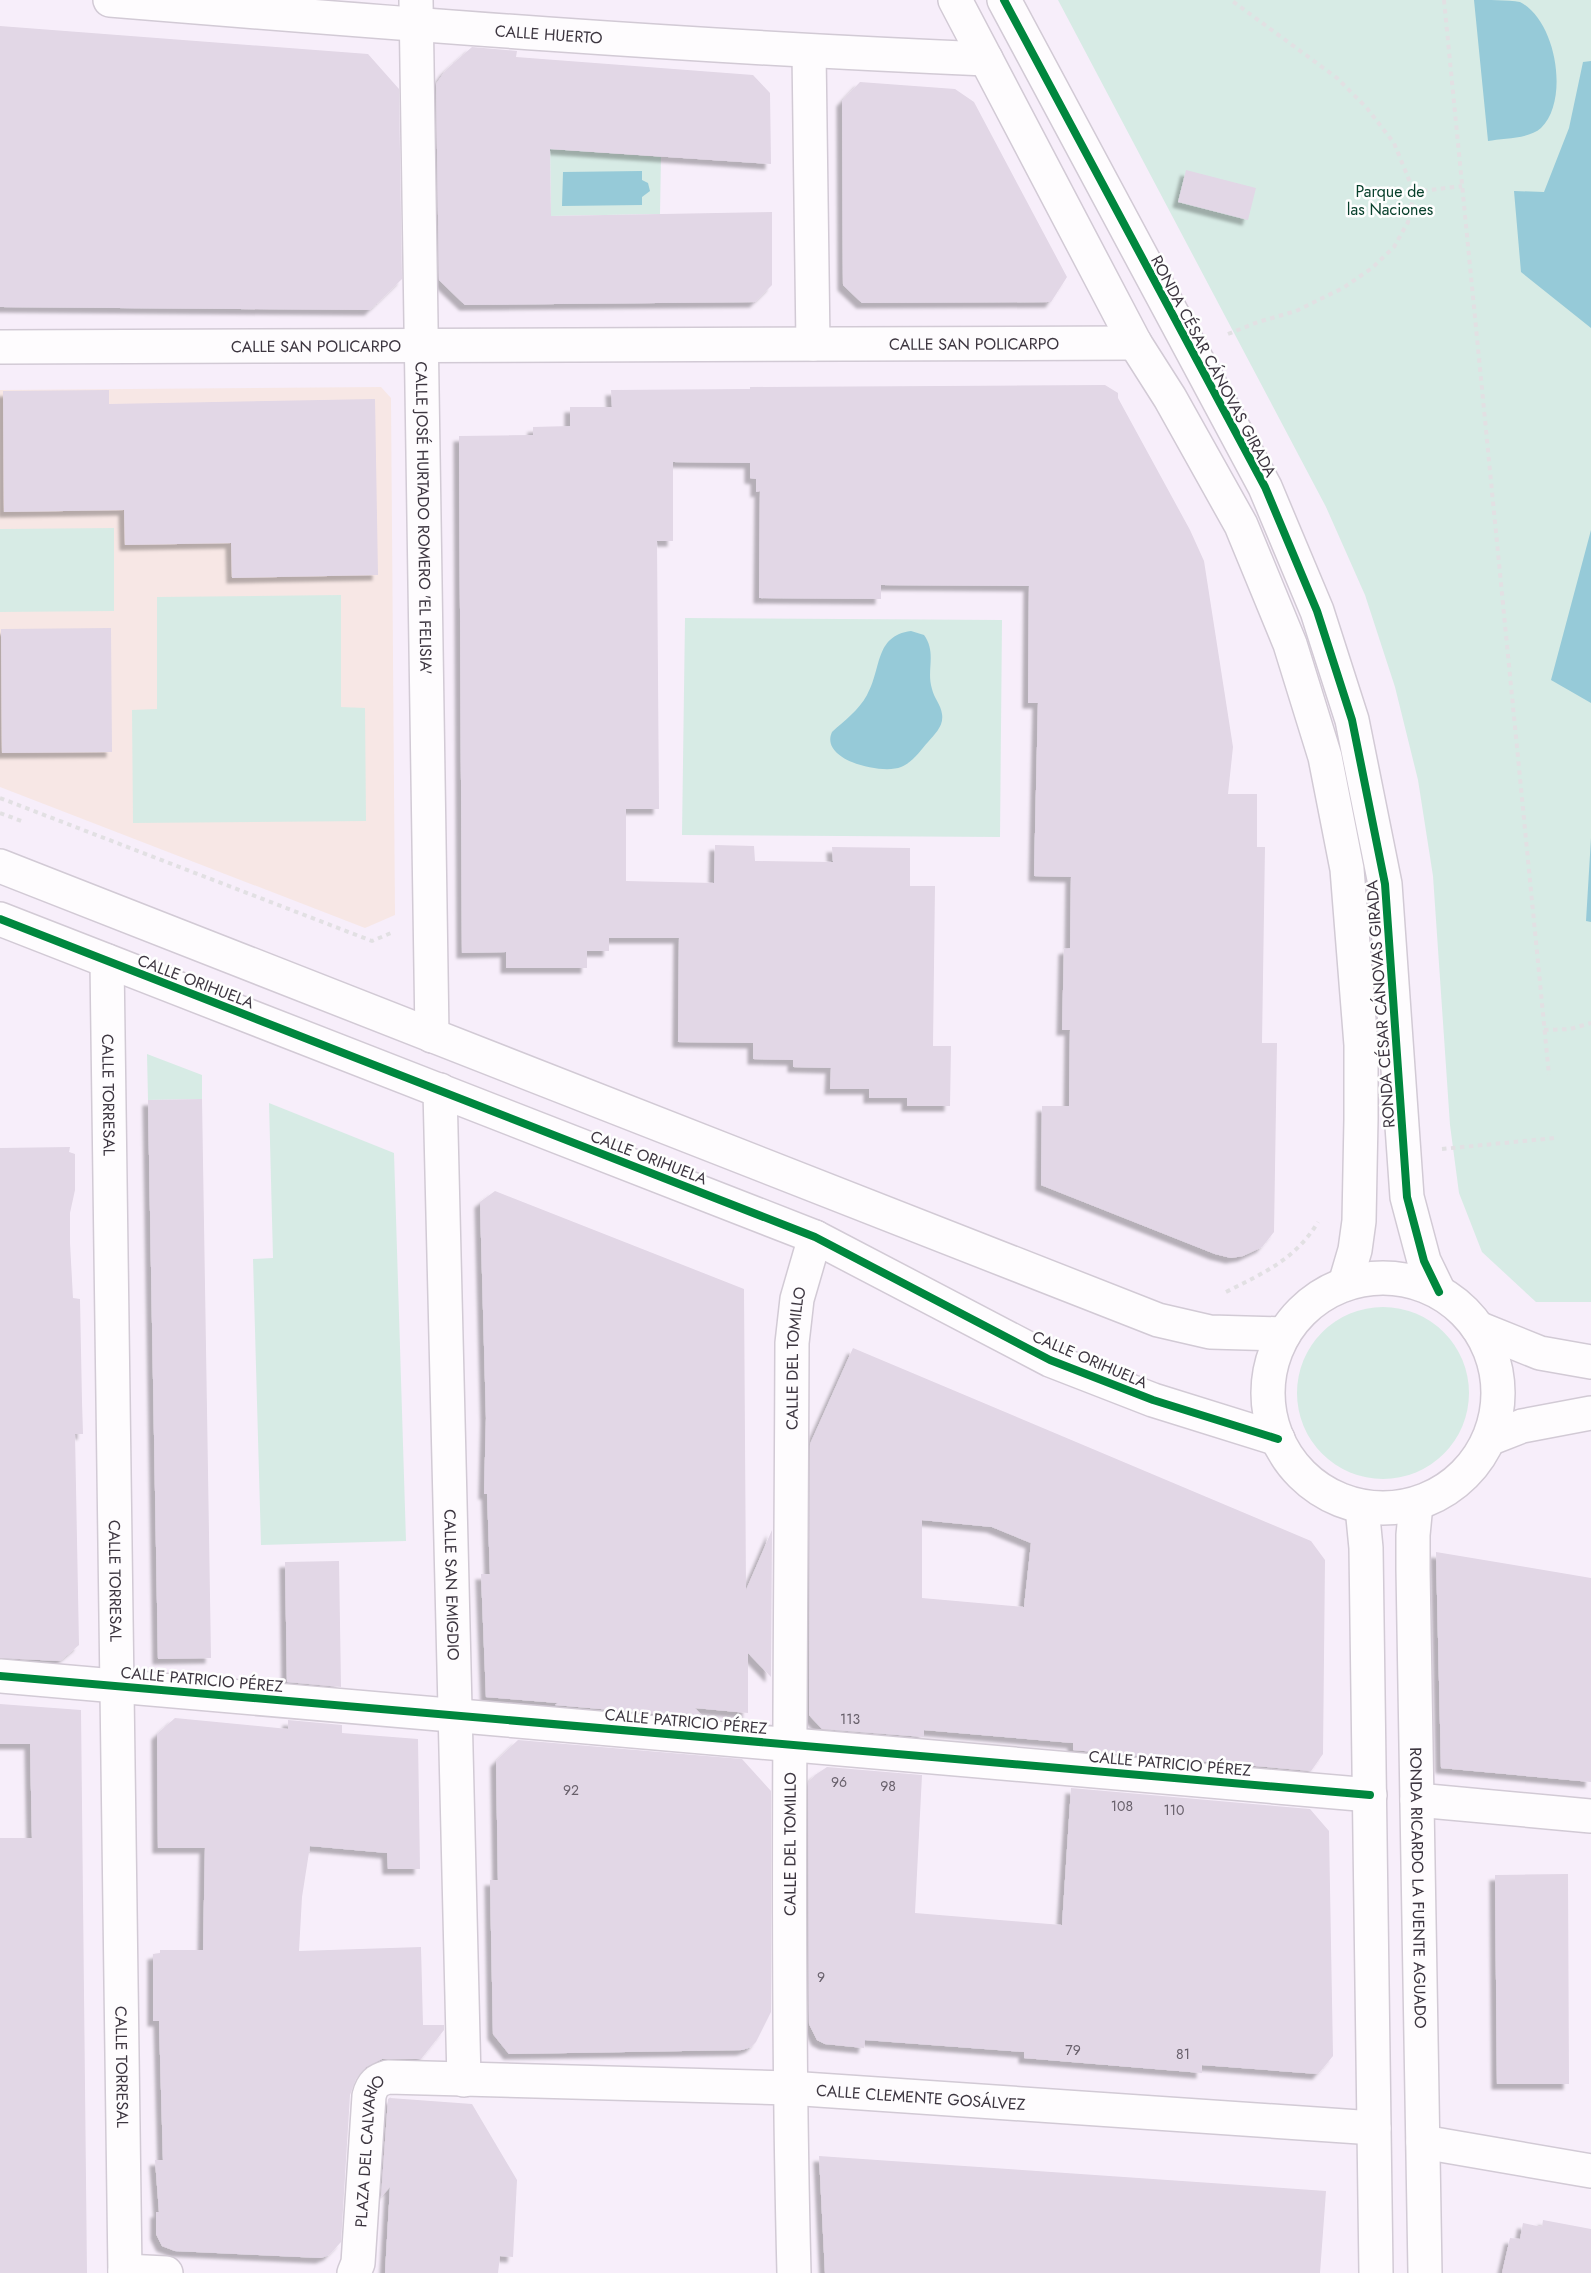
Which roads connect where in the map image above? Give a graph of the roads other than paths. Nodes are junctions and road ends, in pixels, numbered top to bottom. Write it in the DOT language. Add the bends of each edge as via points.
graph roads {
  1 [pos="110,0"];
  2 [pos="955,0"];
  3 [pos="1004,0"];
  4 [pos="416,13"];
  5 [pos="809,52"];
  6 [pos="986,59"];
  7 [pos="1136,343"];
  8 [pos="813,344"];
  9 [pos="422,345"];
  10 [pos="0,347"];
  11 [pos="0,866"];
  12 [pos="0,919"];
  13 [pos="107,961"];
  14 [pos="432,1036"];
  15 [pos="440,1090"];
  16 [pos="815,1237"];
  17 [pos="1345,1284"];
  18 [pos="1440,1292"];
  19 [pos="1478,1328"];
  20 [pos="1284,1334"];
  21 [pos="1591,1362"];
  22 [pos="1591,1413"];
  23 [pos="1278,1439"];
  24 [pos="1489,1439"];
  25 [pos="1416,1504"];
  26 [pos="1362,1507"];
  27 [pos="0,1676"];
  28 [pos="117,1686"];
  29 [pos="455,1714"];
  30 [pos="789,1744"];
  31 [pos="1370,1795"];
  32 [pos="1417,1800"];
  33 [pos="1591,1816"];
  34 [pos="464,2080"];
  35 [pos="789,2088"];
  36 [pos="1374,2128"];
  37 [pos="1423,2142"];
  38 [pos="1591,2171"];
  39 [pos="125,2272"];
  40 [pos="166,2273"];
  41 [pos="354,2273"];
  42 [pos="794,2273"];
  43 [pos="1376,2273"];
  44 [pos="1425,2273"];
  1 -- 4 [label="street, CALLE HUERTO"];
  2 -- 6 [label="street, RONDA CÉSAR CÁNOVAS GIRADA"];
  3 -- 18 [label="street, RONDA CÉSAR CÁNOVAS GIRADA" via="1264,487 1317,611 1352,720 1385,884 1407,1197 1424,1261"];
  4 -- 5 [label="street, CALLE HUERTO"];
  4 -- 9 [label="street, CALLE JOSÉ HURTADO ROMERO 'EL FELISIA'"];
  5 -- 6 [label="street, CALLE HUERTO"];
  5 -- 8 [label="street"];
  6 -- 7 [label="street, RONDA CÉSAR CÁNOVAS GIRADA"];
  7 -- 8 [label="street, CALLE SAN POLICARPO"];
  7 -- 17 [label="street, RONDA CÉSAR CÁNOVAS GIRADA" via="1241,525 1290,644 1325,757 1347,868 1361,1045 1359,1221"];
  8 -- 9 [label="street, CALLE SAN POLICARPO"];
  9 -- 10 [label="street, CALLE SAN POLICARPO"];
  9 -- 14 [label="street, CALLE JOSÉ HURTADO ROMERO 'EL FELISIA'"];
  11 -- 14 [label="street, CALLE ORIHUELA"];
  12 -- 13 [label="street, CALLE ORIHUELA"];
  13 -- 15 [label="street, CALLE ORIHUELA"];
  13 -- 28 [label="street, CALLE TORRESAL"];
  14 -- 20 [label="street, CALLE ORIHUELA" via="1158,1320 1210,1332"];
  15 -- 16 [label="street, CALLE ORIHUELA"];
  15 -- 29 [label="street, CALLE SAN EMIGDIO"];
  16 -- 23 [label="street, CALLE ORIHUELA" via="1050,1360 1153,1400"];
  16 -- 30 [label="street, CALLE DEL TOMILLO" via="793,1321"];
  17 -- 18 [label="street" via="1393,1278"];
  17 -- 20 [label="street" via="1311,1303"];
  18 -- 19 [label="street" via="1461,1307"];
  19 -- 21 [label="street" via="1540,1353"];
  19 -- 24 [label="street" via="1495,1363 1498,1401"];
  20 -- 23 [label="street" via="1273,1359 1268,1386 1270,1413"];
  22 -- 24 [label="street" via="1522,1426"];
  23 -- 26 [label="street" via="1291,1464 1311,1483 1335,1498"];
  24 -- 25 [label="street" via="1471,1467 1447,1490"];
  25 -- 26 [label="street"];
  25 -- 32 [label="street, RONDA RICARDO LA FUENTE AGUADO" via="1413,1535"];
  26 -- 31 [label="street"];
  27 -- 28 [label="street, CALLE PATRICIO PÉREZ"];
  28 -- 29 [label="street, CALLE PATRICIO PÉREZ"];
  28 -- 39 [label="street, CALLE TORRESAL"];
  29 -- 30 [label="street, CALLE PATRICIO PÉREZ"];
  29 -- 34 [label="street, CALLE SAN EMIGDIO"];
  30 -- 31 [label="street, CALLE PATRICIO PÉREZ"];
  30 -- 35 [label="street, CALLE DEL TOMILLO"];
  31 -- 36 [label="street"];
  32 -- 33 [label="street"];
  32 -- 37 [label="street, RONDA RICARDO LA FUENTE AGUADO"];
  34 -- 35 [label="street, CALLE CLEMENTE GOSÁLVEZ"];
  34 -- 41 [label="street, PLAZA DEL CALVARIO" via="388,2077 371,2086"];
  35 -- 36 [label="street, CALLE CLEMENTE GOSÁLVEZ"];
  35 -- 42 [label="street, CALLE DEL TOMILLO"];
  36 -- 43 [label="street"];
  37 -- 38 [label="street"];
  37 -- 44 [label="street, RONDA RICARDO LA FUENTE AGUADO"];
  39 -- 40 [label="street"];
}
